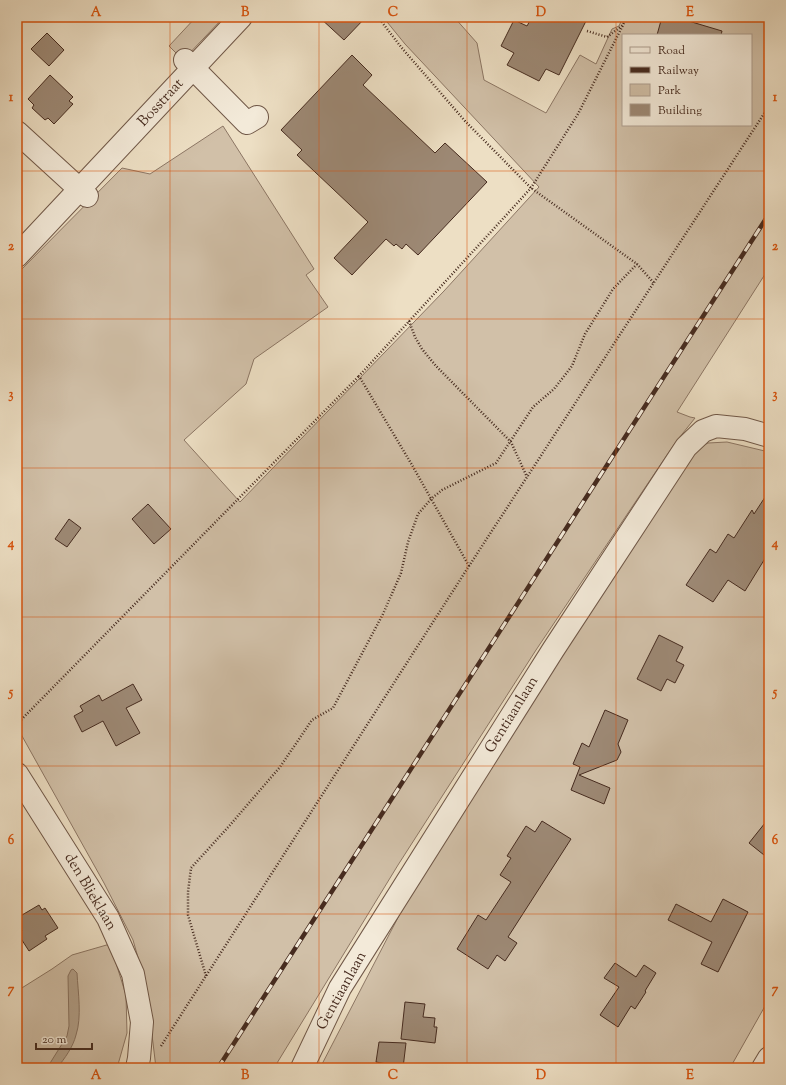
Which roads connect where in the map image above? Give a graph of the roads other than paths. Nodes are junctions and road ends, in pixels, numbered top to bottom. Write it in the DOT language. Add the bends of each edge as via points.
graph roads {
  1 [pos="241,17"];
  2 [pos="190,64"];
  3 [pos="257,117"];
  4 [pos="17,132"];
  5 [pos="83,193"];
  6 [pos="17,256"];
  7 [pos="769,436"];
  8 [pos="17,774"];
  9 [pos="769,1058"];
  10 [pos="137,1068"];
  11 [pos="302,1068"];
  12 [pos="763,1068"];
  1 -- 2 [label="street, Bosstraat"];
  2 -- 3 [label="street" via="247,123"];
  2 -- 5 [label="street, Bosstraat"];
  4 -- 5 [label="street"];
  5 -- 6 [label="street, Bosstraat"];
  7 -- 11 [label="street, Gentiaanlaan" via="745,429 716,426 703,431 686,447 553,650 340,988"];
  8 -- 10 [label="street, den Blieklaan" via="108,918 133,974 142,1022"];
  9 -- 12 [label="street"];
}
